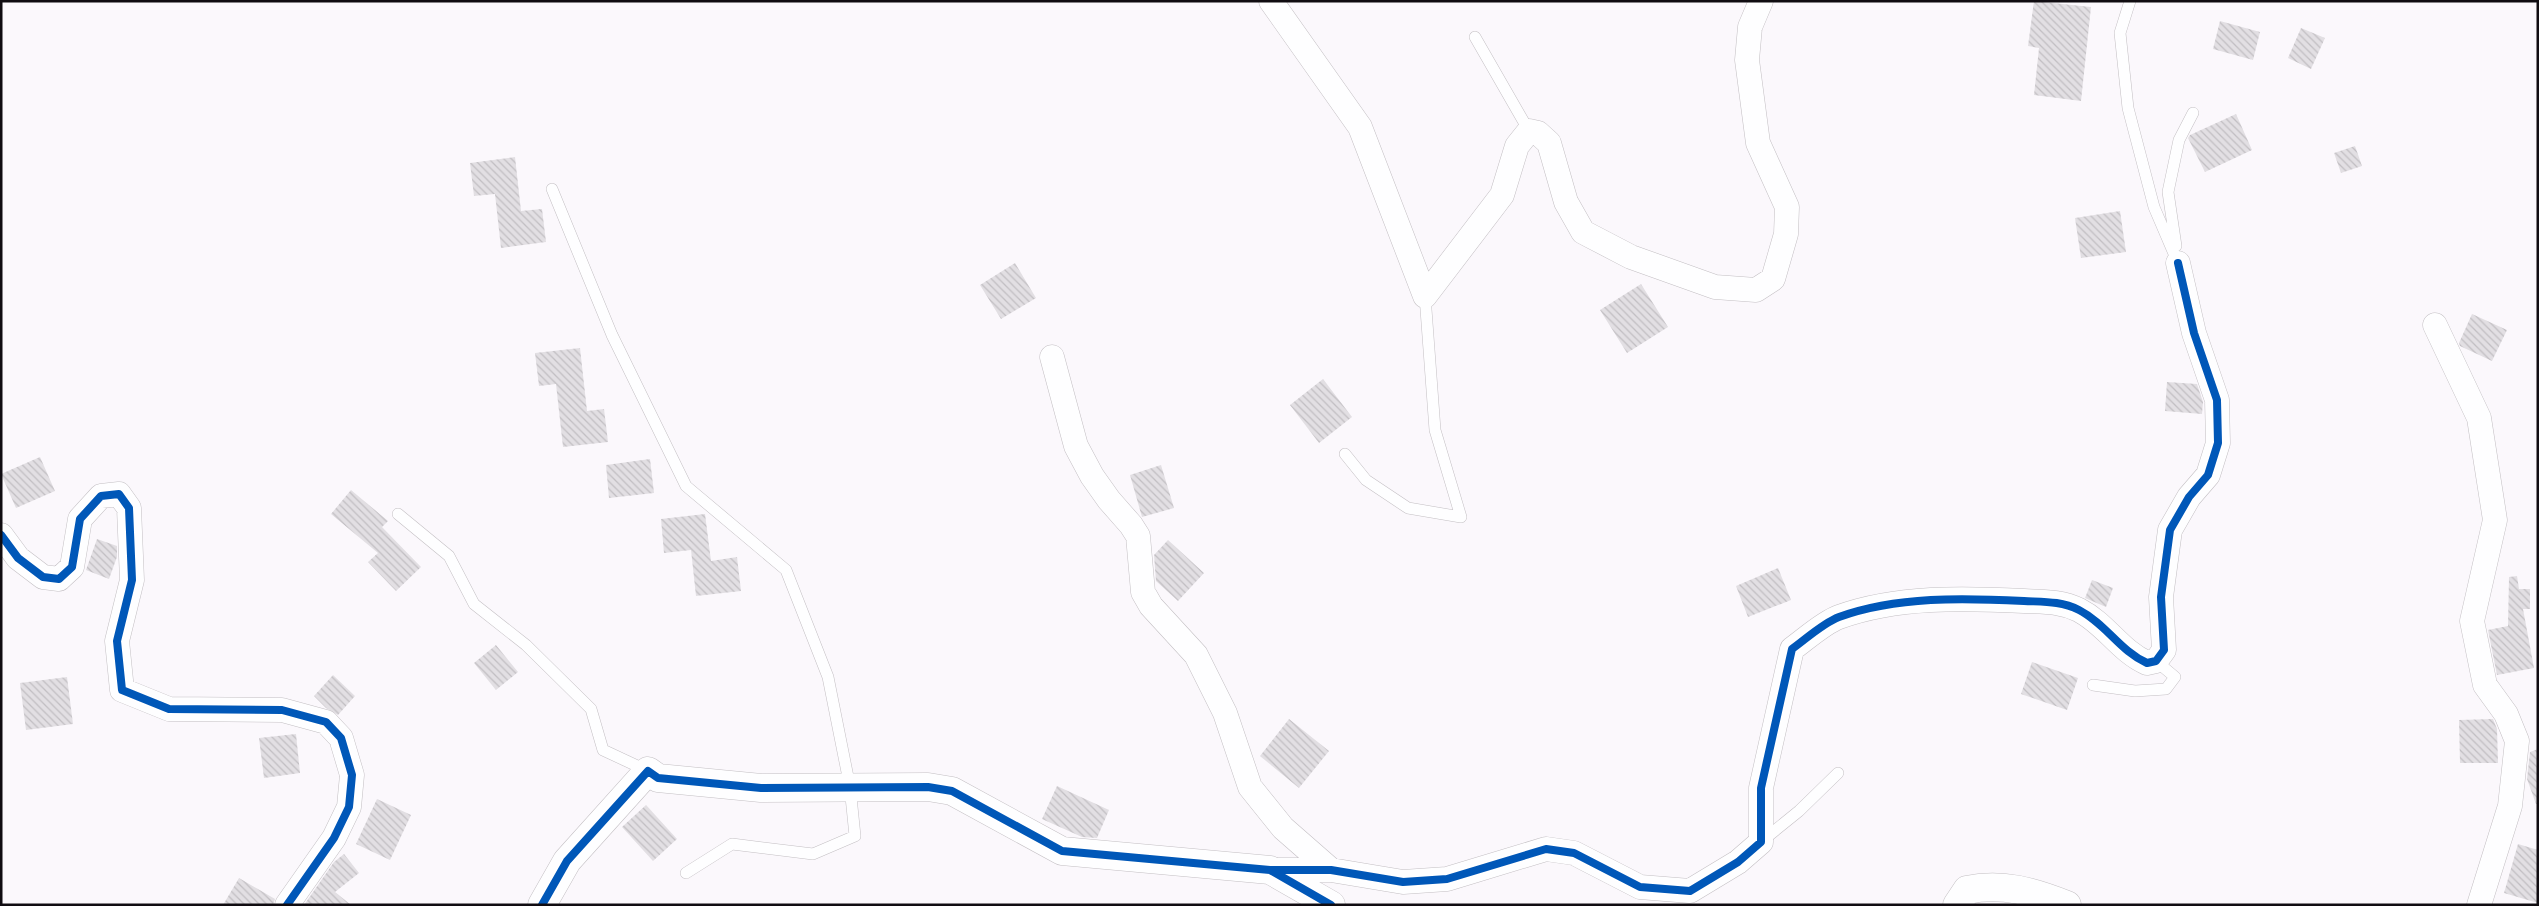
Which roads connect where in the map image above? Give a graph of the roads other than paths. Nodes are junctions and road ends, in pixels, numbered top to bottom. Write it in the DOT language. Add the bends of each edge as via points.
graph roads {
  1 [pos="1271,1"];
  2 [pos="1761,1"];
  3 [pos="2130,1"];
  4 [pos="1474,37"];
  5 [pos="2193,113"];
  6 [pos="1529,131"];
  7 [pos="552,188"];
  8 [pos="2178,263"];
  9 [pos="1425,296"];
  10 [pos="2435,325"];
  11 [pos="1052,357"];
  12 [pos="1344,454"];
  13 [pos="398,514"];
  14 [pos="1,535"];
  15 [pos="2156,661"];
  16 [pos="2094,685"];
  17 [pos="648,771"];
  18 [pos="1838,773"];
  19 [pos="850,787"];
  20 [pos="1761,842"];
  21 [pos="1270,870"];
  22 [pos="1331,870"];
  23 [pos="686,873"];
  24 [pos="287,905"];
  25 [pos="542,905"];
  26 [pos="1331,905"];
  27 [pos="1957,905"];
  28 [pos="2067,905"];
  29 [pos="2479,905"];
  1 -- 9 [label="street" via="1360,127"];
  2 -- 6 [label="street" via="1750,27 1747,60 1758,143 1787,207 1786,234 1773,279 1756,290 1715,287 1631,257 1584,232 1566,202 1549,143 1538,133"];
  3 -- 8 [label="lane" via="2120,33 2128,108 2154,207"];
  4 -- 6 [label="lane"];
  5 -- 8 [label="lane" via="2179,140 2168,192"];
  6 -- 9 [label="street" via="1517,146 1502,195"];
  7 -- 19 [label="lane" via="612,335 686,486 786,570 828,677"];
  8 -- 15 [label="street" via="2194,333 2217,400 2218,443 2208,474 2189,497 2170,530 2161,598 2164,650"];
  9 -- 12 [label="lane" via="1435,430 1461,517 1408,508 1366,480"];
  10 -- 29 [label="street" via="2479,418 2495,520 2472,621 2485,685 2506,714 2517,741 2510,806"];
  11 -- 22 [label="street" via="1076,446 1108,500 1138,536 1143,592 1151,606 1196,654 1225,713 1250,787 1284,828"];
  13 -- 17 [label="lane" via="449,556 474,604 526,645 591,709 603,750"];
  14 -- 24 [label="street" via="18,558 42,577 59,579 72,567 80,519 101,496 119,494 129,508 132,580 117,641 122,690 169,709 282,710 326,722 341,738 352,776 349,807 334,838"];
  15 -- 16 [label="lane" via="2175,677 2166,689 2135,691"];
  15 -- 20 [label="street" via="2147,663 2126,652 2101,624 2078,610 2046,601 1932,601 1884,605 1837,617 1792,649 1761,788"];
  17 -- 19 [label="street" via="658,778 761,788"];
  17 -- 25 [label="street" via="567,861"];
  18 -- 20 [label="lane"];
  19 -- 21 [label="street" via="928,787 952,792 1062,852"];
  19 -- 23 [label="lane" via="855,836 813,854 732,844"];
  20 -- 22 [label="street" via="1738,862 1690,891 1640,887 1574,853 1546,849 1447,879 1403,882"];
  21 -- 22 [label="street"];
  21 -- 26 [label="street"];
  27 -- 28 [label="street" via="1967,890 1986,886 2033,892"];
}
